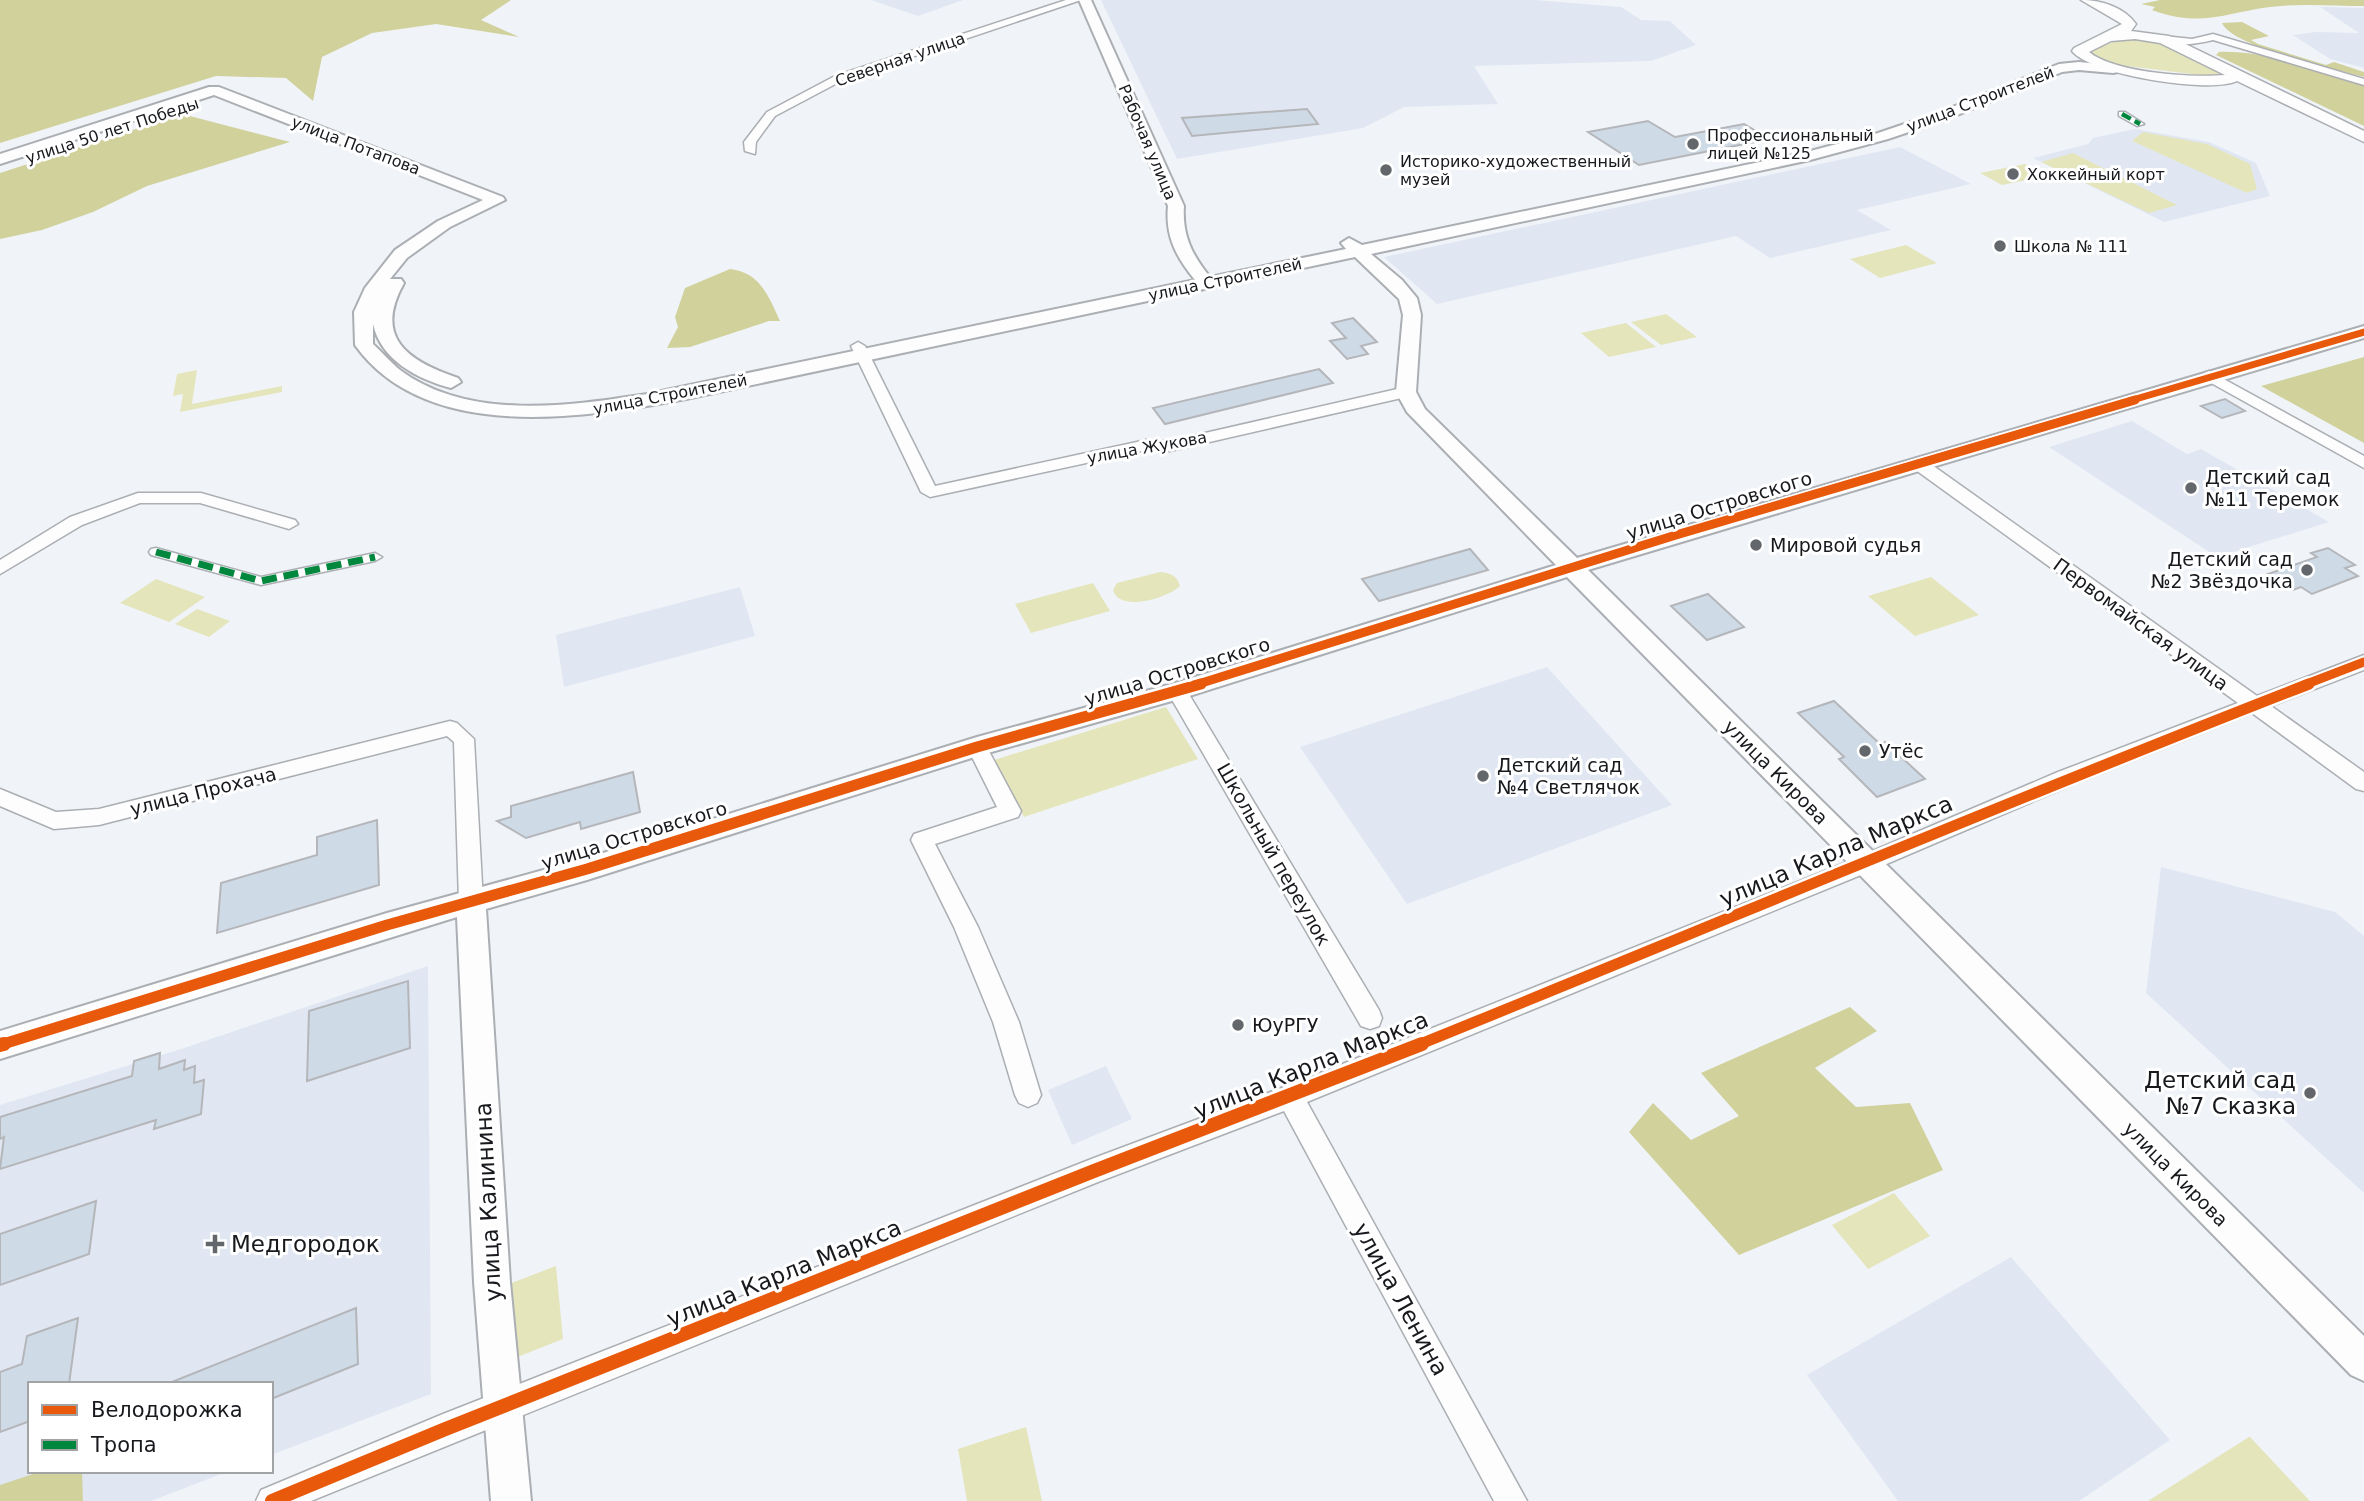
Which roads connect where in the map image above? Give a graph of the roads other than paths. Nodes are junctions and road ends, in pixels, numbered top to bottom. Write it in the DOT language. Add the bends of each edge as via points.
graph roads {
  1 [pos="1076,0"];
  2 [pos="1085,0"];
  3 [pos="2088,0"];
  4 [pos="2108,0"];
  5 [pos="2105,37"];
  6 [pos="2164,39"];
  7 [pos="2225,42"];
  8 [pos="2084,47"];
  9 [pos="2204,59"];
  10 [pos="2113,69"];
  11 [pos="2234,73"];
  12 [pos="2207,80"];
  13 [pos="2364,82"];
  14 [pos="219,91"];
  15 [pos="2314,113"];
  16 [pos="2122,114"];
  17 [pos="2140,124"];
  18 [pos="2364,137"];
  19 [pos="751,151"];
  20 [pos="0,159"];
  21 [pos="0,167"];
  22 [pos="497,200"];
  23 [pos="1353,247"];
  24 [pos="1202,279"];
  25 [pos="382,310"];
  26 [pos="363,312"];
  27 [pos="2364,332"];
  28 [pos="861,350"];
  29 [pos="2209,376"];
  30 [pos="1406,392"];
  31 [pos="2364,463"];
  32 [pos="1919,464"];
  33 [pos="289,524"];
  34 [pos="156,552"];
  35 [pos="375,557"];
  36 [pos="0,568"];
  37 [pos="1574,568"];
  38 [pos="2364,662"];
  39 [pos="1177,691"];
  40 [pos="2255,706"];
  41 [pos="977,747"];
  42 [pos="2364,783"];
  43 [pos="0,797"];
  44 [pos="1866,863"];
  45 [pos="471,902"];
  46 [pos="1370,1018"];
  47 [pos="0,1045"];
  48 [pos="1028,1096"];
  49 [pos="1290,1097"];
  50 [pos="2364,1362"];
  51 [pos="503,1407"];
  52 [pos="272,1501"];
  53 [pos="511,1501"];
  54 [pos="1511,1501"];
  1 -- 19 [label="street, Северная улица" via="839,78 771,114 750,142"];
  2 -- 24 [label="street, Рабочая улица" via="1176,206 1175,232"];
  3 -- 5 [label="main road" via="2129,24"];
  4 -- 6 [label="main road" via="2146,19"];
  5 -- 6 [label="main road"];
  5 -- 8 [label="main road"];
  6 -- 7 [label="street" via="2203,41 2213,37"];
  6 -- 9 [label="main road"];
  7 -- 9 [label="street" via="2203,49"];
  7 -- 13 [label="street"];
  8 -- 10 [label="main road" via="2081,56"];
  8 -- 23 [label="street, улица Строителей" via="1932,110 1848,138"];
  9 -- 11 [label="main road"];
  10 -- 12 [label="main road"];
  10 -- 23 [label="street, улица Строителей" via="2059,68 1945,115 1833,150"];
  11 -- 12 [label="main road" via="2227,80"];
  11 -- 15 [label="main road"];
  12 -- 15 [label="main road"];
  14 -- 20 [label="street, улица 50 лет Победы"];
  14 -- 21 [label="street, улица 50 лет Победы"];
  14 -- 22 [label="street, улица Потапова"];
  15 -- 18 [label="main road"];
  16 -- 17 [label="street"];
  22 -- 25 [label="street" via="415,255"];
  22 -- 26 [label="street" via="417,241 388,268"];
  23 -- 24 [label="street, улица Строителей"];
  23 -- 30 [label="street" via="1408,298 1412,315"];
  24 -- 28 [label="street, улица Строителей"];
  25 -- 26 [label="street"];
  25 -- 28 [label="street, улица Строителей" via="390,346 425,372 477,390 536,398 633,393"];
  26 -- 28 [label="street, улица Строителей" via="364,345 408,384 466,404 508,410 612,407"];
  27 -- 29 [label="street, улица Островского"];
  28 -- 30 [label="street, улица Жукова" via="930,492 1146,445 1170,446"];
  29 -- 31 [label="street"];
  29 -- 32 [label="street, улица Островского"];
  30 -- 37 [label="street, улица Кирова" via="1417,412"];
  32 -- 37 [label="street, улица Островского"];
  32 -- 40 [label="street, Первомайская улица"];
  33 -- 36 [label="street" via="201,498 138,498 76,521"];
  34 -- 35 [label="street" via="261,581"];
  37 -- 39 [label="street, улица Островского"];
  37 -- 44 [label="street, улица Кирова"];
  38 -- 40 [label="street, улица Карла Маркса"];
  39 -- 41 [label="street, улица Островского"];
  39 -- 46 [label="street, Школьный переулок"];
  40 -- 42 [label="street, Первомайская улица"];
  40 -- 44 [label="street, улица Карла Маркса" via="2066,778"];
  41 -- 45 [label="street, улица Островского"];
  41 -- 48 [label="street" via="1010,811 922,841 966,926 1006,1022"];
  43 -- 45 [label="street, улица Прохача" via="54,821 99,817 450,728 464,739"];
  44 -- 49 [label="street, улица Карла Маркса"];
  44 -- 50 [label="street, улица Кирова"];
  45 -- 47 [label="street, улица Островского"];
  45 -- 51 [label="street, улица Калинина"];
  49 -- 51 [label="street, улица Карла Маркса"];
  49 -- 54 [label="street, улица Ленина"];
  51 -- 52 [label="street, улица Карла Маркса"];
  51 -- 53 [label="street, улица Калинина"];
}
